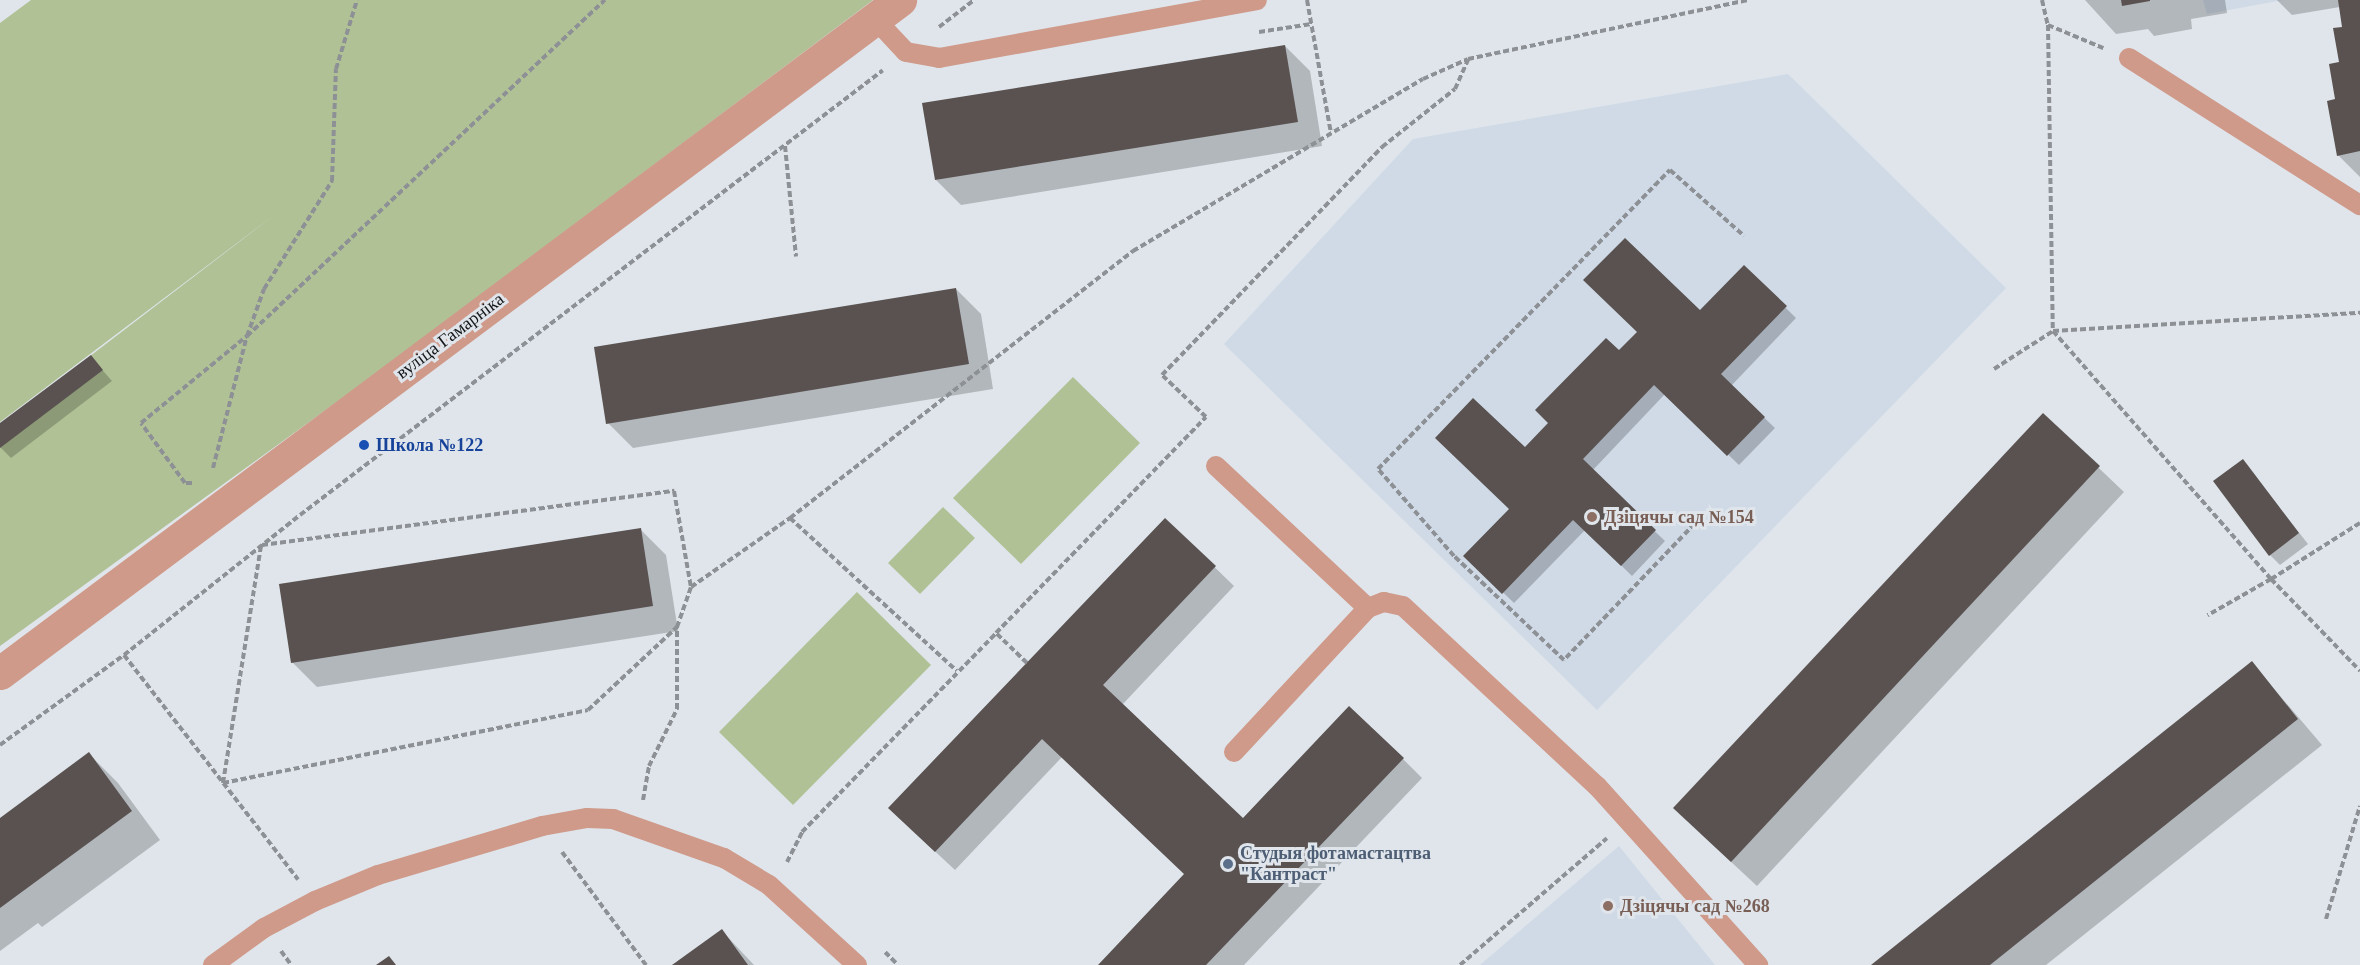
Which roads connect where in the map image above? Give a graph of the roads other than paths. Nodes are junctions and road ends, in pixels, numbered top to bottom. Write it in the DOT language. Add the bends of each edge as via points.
graph roads {
  1 [pos="1257,0"];
  2 [pos="888,9"];
  3 [pos="2128,58"];
  4 [pos="2360,205"];
  5 [pos="1216,466"];
  6 [pos="1368,609"];
  7 [pos="0,673"];
  8 [pos="1234,752"];
  9 [pos="213,965"];
  10 [pos="857,965"];
  11 [pos="1758,965"];
  1 -- 2 [label="lane" via="939,58 906,52"];
  2 -- 7 [label="street, вуліца Гамарніка"];
  3 -- 4 [label="lane"];
  5 -- 6 [label="lane"];
  6 -- 8 [label="lane"];
  6 -- 11 [label="lane" via="1384,602 1403,606 1629,819"];
  9 -- 10 [label="lane" via="264,928 378,875 543,826 587,818 613,819 723,858 770,885"];
}
